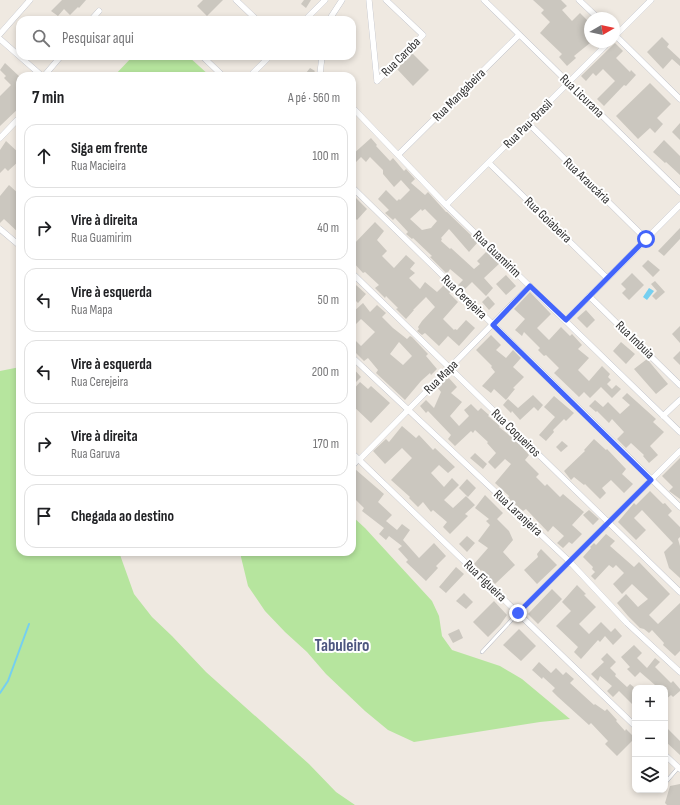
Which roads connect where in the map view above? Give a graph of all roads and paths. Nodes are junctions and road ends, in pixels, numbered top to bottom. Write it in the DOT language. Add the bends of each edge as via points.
graph roads {
  1 [pos="30,0"];
  2 [pos="236,0"];
  3 [pos="325,0"];
  4 [pos="342,0"];
  5 [pos="369,0"];
  6 [pos="386,0"];
  7 [pos="484,0"];
  8 [pos="579,0"];
  9 [pos="651,0"];
  10 [pos="99,11"];
  11 [pos="592,12"];
  12 [pos="95,16"];
  13 [pos="253,16"];
  14 [pos="310,16"];
  15 [pos="332,16"];
  16 [pos="620,30"];
  17 [pos="0,34"];
  18 [pos="519,34"];
  19 [pos="0,39"];
  20 [pos="620,42"];
  21 [pos="603,48"];
  22 [pos="16,53"];
  23 [pos="24,60"];
  24 [pos="57,60"];
  25 [pos="206,60"];
  26 [pos="266,60"];
  27 [pos="322,60"];
  28 [pos="38,72"];
  29 [pos="47,72"];
  30 [pos="219,72"];
  31 [pos="254,72"];
  32 [pos="320,72"];
  33 [pos="568,83"];
  34 [pos="680,98"];
  35 [pos="356,111"];
  36 [pos="16,121"];
  37 [pos="528,123"];
  38 [pos="0,138"];
  39 [pos="398,155"];
  40 [pos="489,163"];
  41 [pos="356,191"];
  42 [pos="680,192"];
  43 [pos="446,205"];
  44 [pos="680,205"];
  45 [pos="0,228"];
  46 [pos="646,239"];
  47 [pos="16,242"];
  48 [pos="356,277"];
  49 [pos="607,278"];
  50 [pos="530,286"];
  51 [pos="589,296"];
  52 [pos="566,320"];
  53 [pos="493,325"];
  54 [pos="356,361"];
  55 [pos="450,368"];
  56 [pos="680,385"];
  57 [pos="680,400"];
  58 [pos="408,411"];
  59 [pos="663,416"];
  60 [pos="680,432"];
  61 [pos="680,450"];
  62 [pos="356,457"];
  63 [pos="359,460"];
  64 [pos="356,463"];
  65 [pos="651,480"];
  66 [pos="680,507"];
  67 [pos="609,523"];
  68 [pos="569,561"];
  69 [pos="680,592"];
  70 [pos="518,613"];
  71 [pos="482,652"];
  72 [pos="680,672"];
  73 [pos="632,723"];
  74 [pos="667,757"];
  75 [pos="679,768"];
  76 [pos="668,780"];
  1 -- 17 [label="street"];
  2 -- 13 [label="street"];
  3 -- 14 [label="street"];
  4 -- 15 [label="street"];
  5 -- 6 [label="street, Rua Caroba" via="377,81 423,35"];
  7 -- 18 [label="street, Rua Licurana"];
  8 -- 11 [label="street"];
  9 -- 16 [label="street"];
  10 -- 12 [label="street"];
  18 -- 33 [label="street, Rua Licurana"];
  18 -- 39 [label="street, Rua Mangabeira"];
  19 -- 22 [label="street"];
  20 -- 34 [label="street"];
  21 -- 33 [label="street, Rua Pau-Brasil"];
  23 -- 28 [label="street"];
  24 -- 29 [label="street"];
  25 -- 30 [label="street"];
  26 -- 31 [label="street"];
  27 -- 32 [label="street"];
  33 -- 37 [label="street, Rua Pau-Brasil"];
  33 -- 42 [label="street, Rua Licurana"];
  35 -- 39 [label="street, Rua Guamirim"];
  36 -- 38 [label="street"];
  37 -- 40 [label="street, Rua Pau-Brasil"];
  37 -- 46 [label="street, Rua Araucária"];
  39 -- 43 [label="street, Rua Guamirim"];
  40 -- 43 [label="street, Rua Pau-Brasil"];
  40 -- 49 [label="street, Rua Goiabeira"];
  41 -- 53 [label="street, Rua Cerejeira"];
  43 -- 50 [label="street, Rua Guamirim"];
  44 -- 46 [label="street"];
  45 -- 47 [label="street"];
  46 -- 49 [label="street"];
  48 -- 55 [label="street, Rua Coqueiros"];
  49 -- 51 [label="street"];
  50 -- 52 [label="street, Rua Guamirim"];
  50 -- 53 [label="street, Rua Mapa"];
  51 -- 52 [label="street"];
  51 -- 56 [label="street, Rua Imbuia"];
  52 -- 59 [label="street, Rua Guamirim"];
  53 -- 55 [label="street, Rua Mapa"];
  53 -- 65 [label="street, Rua Cerejeira"];
  54 -- 58 [label="street, Rua Laranjeira"];
  55 -- 58 [label="street, Rua Mapa"];
  55 -- 67 [label="street, Rua Coqueiros"];
  57 -- 59 [label="street"];
  58 -- 63 [label="street, Rua Mapa"];
  58 -- 68 [label="street, Rua Laranjeira"];
  59 -- 60 [label="street, Rua Guamirim"];
  61 -- 65 [label="street"];
  62 -- 63 [label="street, Rua Figueira"];
  63 -- 64 [label="lane, Rua Mapa"];
  63 -- 70 [label="street, Rua Figueira"];
  65 -- 66 [label="street, Rua Cerejeira"];
  65 -- 67 [label="street"];
  67 -- 68 [label="street"];
  67 -- 69 [label="street, Rua Coqueiros"];
  68 -- 70 [label="street"];
  68 -- 72 [label="street, Rua Laranjeira" via="627,623"];
  70 -- 71 [label="lane"];
  70 -- 73 [label="street, Rua Figueira"];
  74 -- 75 [label="street"];
  75 -- 76 [label="lane"];
}
